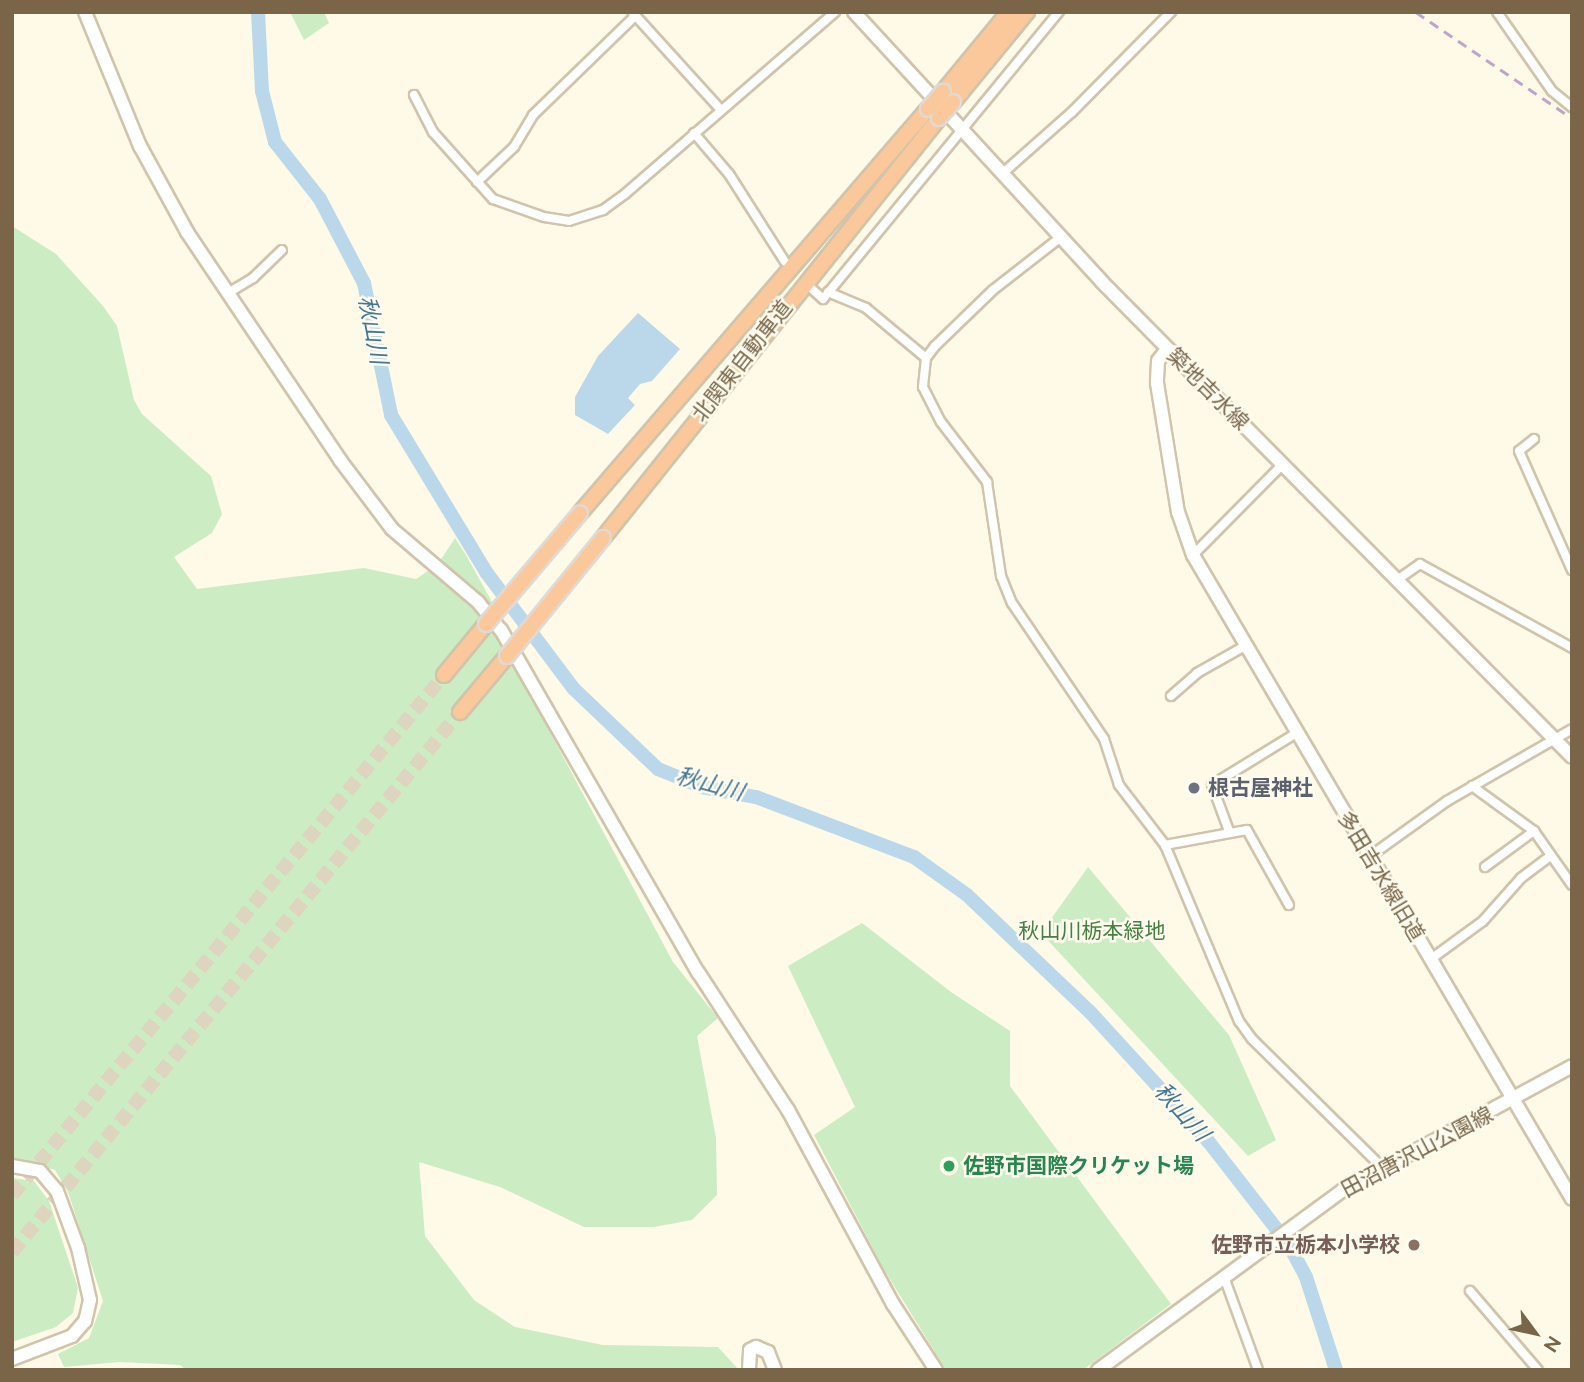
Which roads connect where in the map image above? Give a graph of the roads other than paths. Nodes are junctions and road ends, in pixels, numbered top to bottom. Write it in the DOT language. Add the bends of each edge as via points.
graph roads {
  1 [pos="85,12"];
  2 [pos="835,12"];
  3 [pos="854,12"];
  4 [pos="1009,12"];
  5 [pos="1027,12"];
  6 [pos="1059,12"];
  7 [pos="1171,12"];
  8 [pos="1497,12"];
  9 [pos="634,14"];
  10 [pos="414,95"];
  11 [pos="948,97"];
  12 [pos="1572,107"];
  13 [pos="720,109"];
  14 [pos="934,114"];
  15 [pos="961,128"];
  16 [pos="694,133"];
  17 [pos="1003,173"];
  18 [pos="477,182"];
  19 [pos="1061,237"];
  20 [pos="282,250"];
  21 [pos="785,262"];
  22 [pos="812,289"];
  23 [pos="828,292"];
  24 [pos="228,293"];
  25 [pos="1167,349"];
  26 [pos="926,358"];
  27 [pos="1534,439"];
  28 [pos="1283,464"];
  29 [pos="1193,555"];
  30 [pos="1572,570"];
  31 [pos="1397,580"];
  32 [pos="1245,646"];
  33 [pos="1572,648"];
  34 [pos="444,675"];
  35 [pos="1171,696"];
  36 [pos="460,712"];
  37 [pos="1572,729"];
  38 [pos="1295,734"];
  39 [pos="1553,738"];
  40 [pos="1572,757"];
  41 [pos="1472,786"];
  42 [pos="1229,831"];
  43 [pos="1534,831"];
  44 [pos="1165,845"];
  45 [pos="1369,857"];
  46 [pos="1549,857"];
  47 [pos="1485,867"];
  48 [pos="1572,885"];
  49 [pos="1289,905"];
  50 [pos="1431,959"];
  51 [pos="1572,1066"];
  52 [pos="1514,1100"];
  53 [pos="12,1166"];
  54 [pos="1382,1167"];
  55 [pos="1572,1199"];
  56 [pos="1224,1277"];
  57 [pos="1470,1291"];
  58 [pos="12,1359"];
  59 [pos="749,1370"];
  60 [pos="775,1370"];
  61 [pos="936,1370"];
  62 [pos="1098,1370"];
  63 [pos="1258,1370"];
  64 [pos="1538,1370"];
  1 -- 24 [label="street" via="140,146"];
  2 -- 13 [label="street"];
  3 -- 15 [label="street, 築地吉水線"];
  4 -- 11 [label="highway, 北関東自動車道"];
  5 -- 11 [label="highway, 北関東自動車道"];
  6 -- 15 [label="street"];
  7 -- 17 [label="street" via="1072,112"];
  8 -- 12 [label="street" via="1552,91"];
  9 -- 13 [label="street"];
  9 -- 18 [label="street" via="533,115 514,147"];
  10 -- 18 [label="street" via="433,132"];
  11 -- 14 [label="highway, 北関東自動車道, bridge"];
  13 -- 16 [label="street"];
  14 -- 34 [label="highway, 北関東自動車道, bridge" via="580,513"];
  14 -- 36 [label="highway, 北関東自動車道, bridge" via="603,538"];
  15 -- 17 [label="street, 築地吉水線"];
  15 -- 23 [label="street"];
  16 -- 18 [label="street" via="625,194 586,218 544,217 493,199"];
  16 -- 21 [label="street" via="729,174"];
  17 -- 19 [label="street, 築地吉水線"];
  19 -- 25 [label="street, 築地吉水線"];
  19 -- 26 [label="street" via="993,290"];
  20 -- 24 [label="street" via="253,278"];
  22 -- 23 [label="street" via="823,299"];
  23 -- 26 [label="street" via="866,308"];
  24 -- 61 [label="street" via="392,529 478,602 501,630 698,972 788,1110 893,1304"];
  25 -- 28 [label="street, 築地吉水線"];
  25 -- 29 [label="street, 多田吉水線旧道" via="1158,361 1157,383 1178,512"];
  26 -- 44 [label="street" via="923,387 933,410 987,482 1001,576 1012,603 1104,739 1119,785"];
  27 -- 30 [label="street" via="1519,451"];
  28 -- 29 [label="street"];
  28 -- 31 [label="street, 築地吉水線"];
  29 -- 32 [label="street, 多田吉水線旧道"];
  31 -- 33 [label="street" via="1415,565 1427,566"];
  31 -- 39 [label="street, 築地吉水線"];
  32 -- 35 [label="street" via="1197,673"];
  32 -- 38 [label="street, 多田吉水線旧道"];
  37 -- 39 [label="street"];
  38 -- 42 [label="street" via="1212,785"];
  38 -- 45 [label="street, 多田吉水線旧道"];
  39 -- 40 [label="street, 築地吉水線"];
  39 -- 41 [label="street"];
  41 -- 43 [label="street"];
  41 -- 45 [label="street"];
  42 -- 44 [label="street"];
  42 -- 49 [label="street" via="1247,830"];
  43 -- 46 [label="street"];
  43 -- 47 [label="street"];
  44 -- 54 [label="street" via="1239,1021"];
  45 -- 50 [label="street, 多田吉水線旧道"];
  46 -- 48 [label="street"];
  46 -- 50 [label="street" via="1521,878 1483,921"];
  50 -- 52 [label="street, 多田吉水線旧道"];
  51 -- 52 [label="street, 田沼唐沢山公園線"];
  52 -- 54 [label="street, 田沼唐沢山公園線"];
  52 -- 55 [label="street, 多田吉水線旧道"];
  53 -- 58 [label="street" via="40,1171 57,1191 78,1248 90,1300 85,1321 72,1336"];
  54 -- 56 [label="street, 田沼唐沢山公園線"];
  56 -- 62 [label="street, 田沼唐沢山公園線"];
  56 -- 63 [label="street"];
  57 -- 64 [label="street"];
  59 -- 60 [label="street" via="750,1350 756,1347 768,1352"];
}
